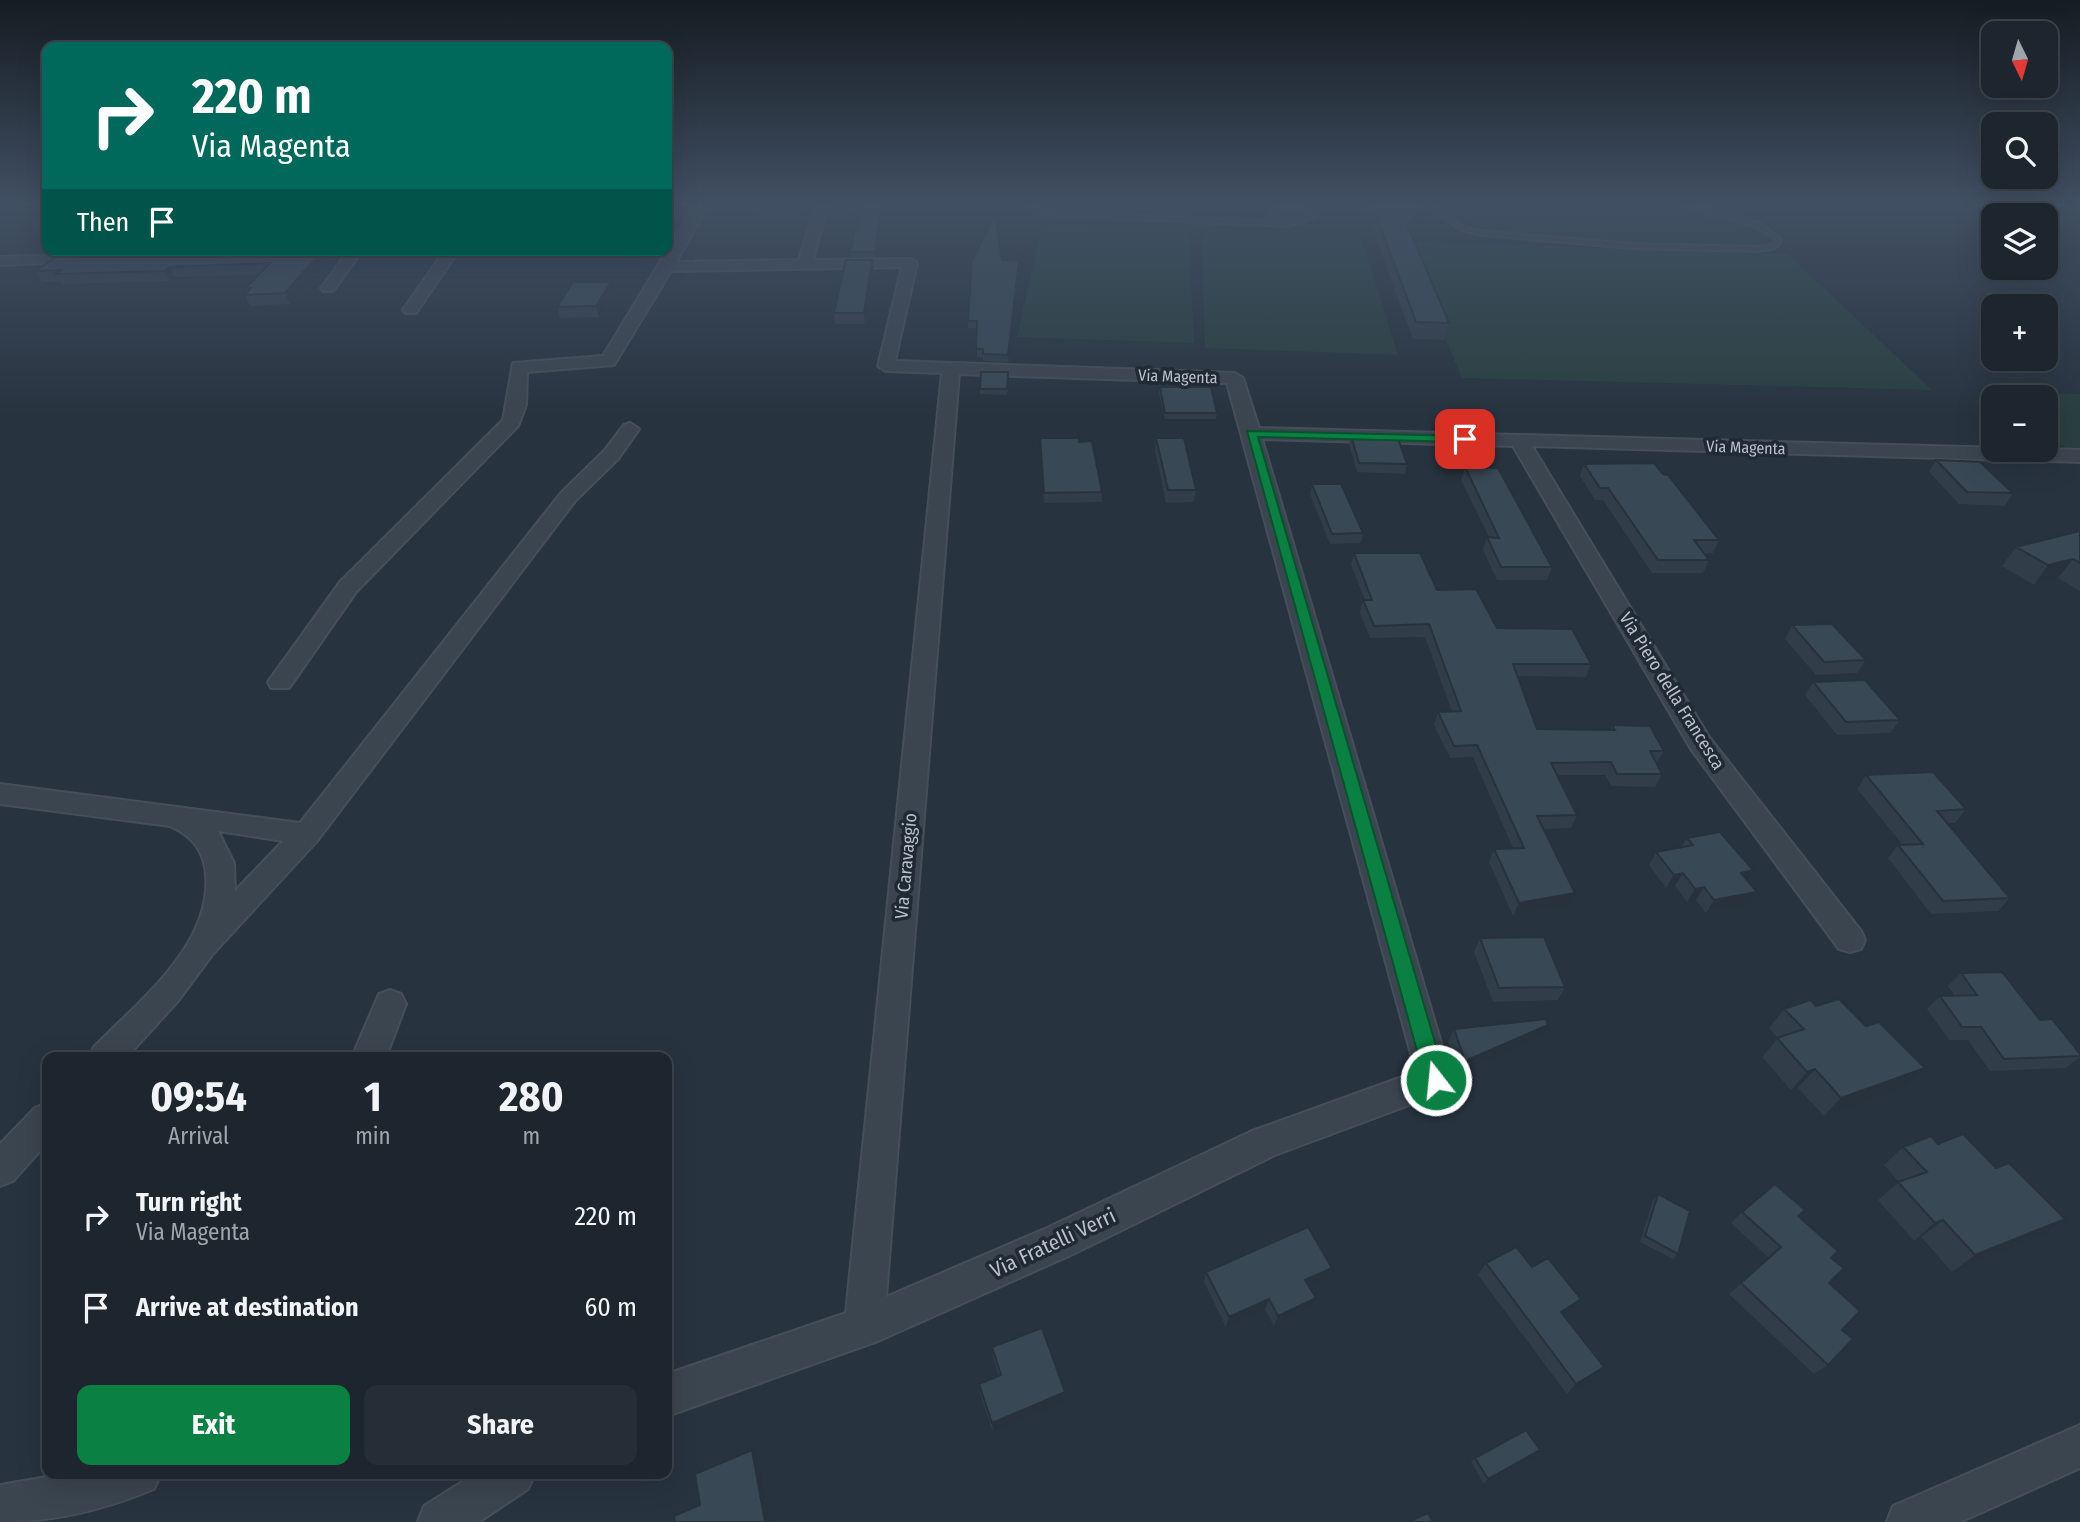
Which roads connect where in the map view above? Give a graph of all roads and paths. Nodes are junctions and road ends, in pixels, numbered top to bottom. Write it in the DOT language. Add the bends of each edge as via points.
graph roads {
  1 [pos="338,275"];
  2 [pos="435,275"];
  3 [pos="661,275"];
  4 [pos="907,275"];
  5 [pos="328,288"];
  6 [pos="411,310"];
  7 [pos="951,369"];
  8 [pos="630,429"];
  9 [pos="1251,433"];
  10 [pos="1519,441"];
  11 [pos="2080,456"];
  12 [pos="280,682"];
  13 [pos="0,794"];
  14 [pos="157,813"];
  15 [pos="307,834"];
  16 [pos="1850,940"];
  17 [pos="200,948"];
  18 [pos="390,1004"];
  19 [pos="111,1052"];
  20 [pos="371,1052"];
  21 [pos="42,1124"];
  22 [pos="0,1169"];
  23 [pos="864,1326"];
  24 [pos="672,1393"];
  25 [pos="2080,1446"];
  26 [pos="124,1479"];
  27 [pos="505,1479"];
  28 [pos="0,1507"];
  29 [pos="440,1522"];
  30 [pos="1909,1522"];
  1 -- 5 [label="street"];
  2 -- 6 [label="street"];
  3 -- 12 [label="street" via="608,361 519,367 512,422 348,587"];
  4 -- 7 [label="street, Via Magenta" via="886,366"];
  7 -- 9 [label="street, Via Magenta" via="1234,378"];
  7 -- 23 [label="street, Via Caravaggio"];
  8 -- 15 [label="street" via="568,497"];
  9 -- 10 [label="street, Via Magenta"];
  9 -- 23 [label="street, Via Fratelli Verri" via="1436,1080 1264,1143 1060,1241"];
  10 -- 11 [label="street, Via Magenta"];
  10 -- 16 [label="street, Via Piero della Francesca" via="1700,743"];
  13 -- 14 [label="street"];
  14 -- 15 [label="street"];
  14 -- 17 [label="street" via="190,823 212,843 221,860 215,916"];
  15 -- 17 [label="street"];
  17 -- 19 [label="street"];
  18 -- 20 [label="street"];
  21 -- 22 [label="street"];
  23 -- 24 [label="street, Via Fratelli Verri"];
  25 -- 30 [label="street"];
  26 -- 28 [label="street" via="88,1491"];
  27 -- 29 [label="street"];
}
